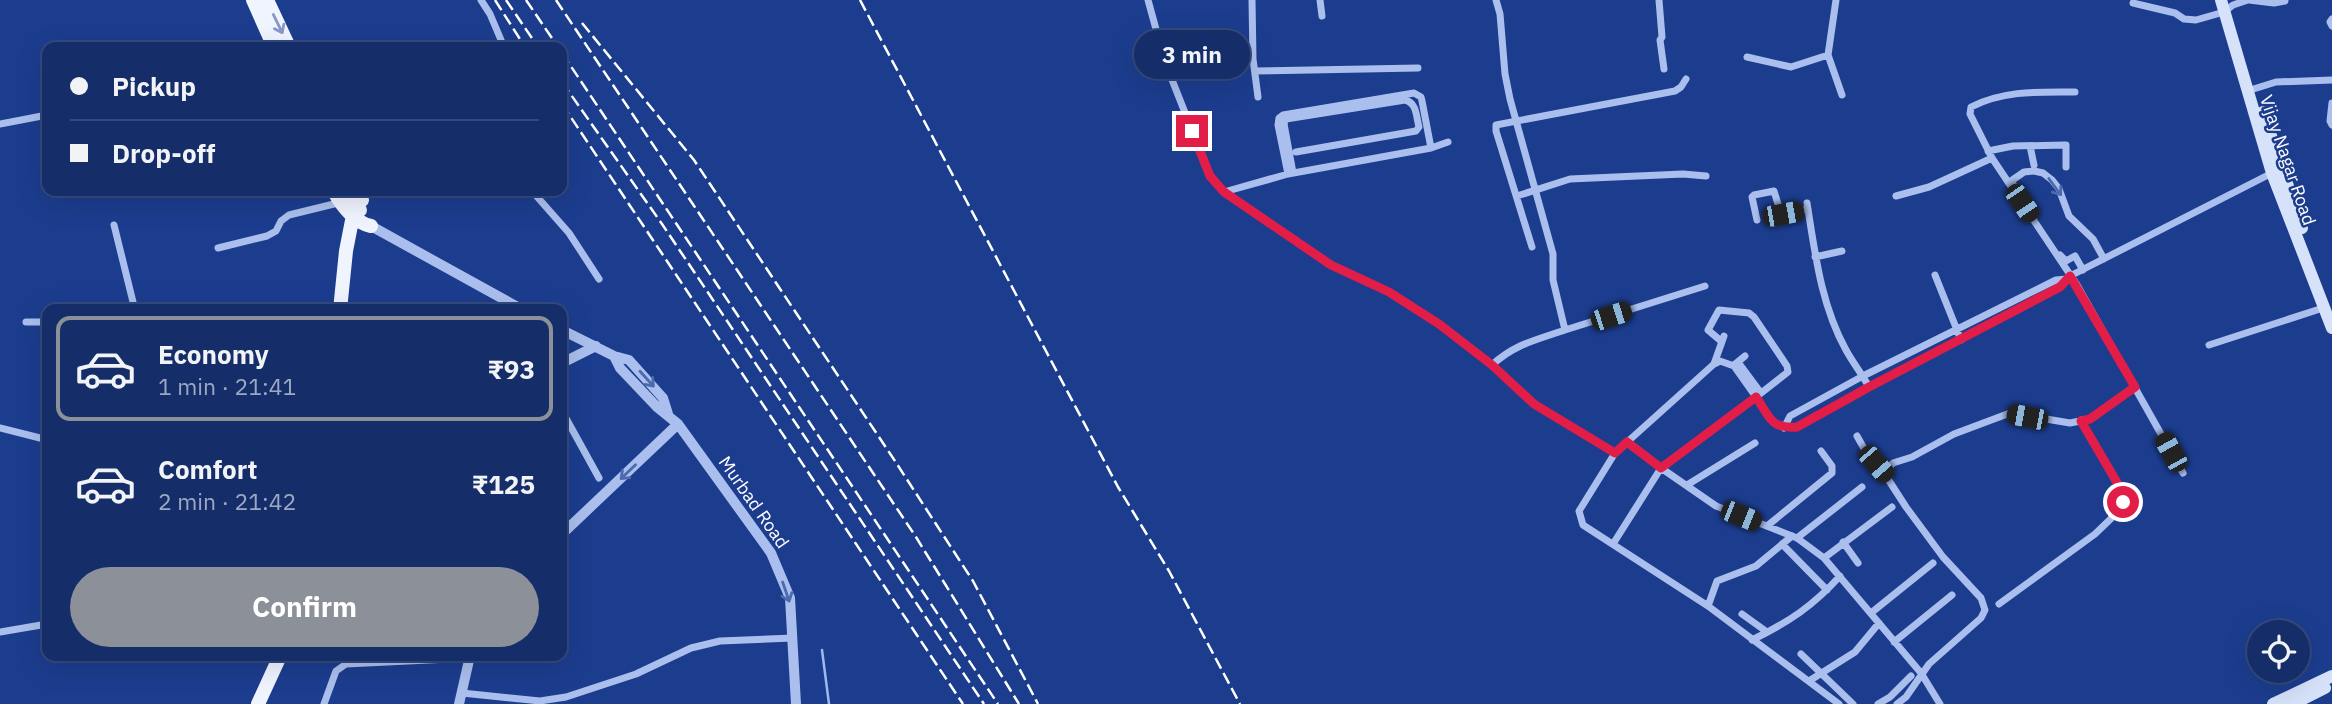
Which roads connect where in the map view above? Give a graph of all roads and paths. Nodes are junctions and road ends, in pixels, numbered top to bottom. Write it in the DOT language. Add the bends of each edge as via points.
graph roads {
  1 [pos="253,0"];
  2 [pos="267,0"];
  3 [pos="481,0"];
  4 [pos="1148,0"];
  5 [pos="1252,0"];
  6 [pos="1320,0"];
  7 [pos="1496,0"];
  8 [pos="1659,0"];
  9 [pos="1836,0"];
  10 [pos="2247,0"];
  11 [pos="2285,1"];
  12 [pos="2133,3"];
  13 [pos="2226,5"];
  14 [pos="1322,16"];
  15 [pos="2332,19"];
  16 [pos="2332,26"];
  17 [pos="272,42"];
  18 [pos="287,42"];
  19 [pos="502,42"];
  20 [pos="1828,55"];
  21 [pos="1747,57"];
  22 [pos="1418,68"];
  23 [pos="1664,69"];
  24 [pos="1255,71"];
  25 [pos="1686,79"];
  26 [pos="2332,80"];
  27 [pos="2251,90"];
  28 [pos="2076,92"];
  29 [pos="1842,95"];
  30 [pos="1258,97"];
  31 [pos="2332,103"];
  32 [pos="42,116"];
  33 [pos="1515,120"];
  34 [pos="0,124"];
  35 [pos="2332,125"];
  36 [pos="1448,142"];
  37 [pos="2031,146"];
  38 [pos="1431,148"];
  39 [pos="1296,152"];
  40 [pos="1990,155"];
  41 [pos="2034,165"];
  42 [pos="2066,167"];
  43 [pos="2277,171"];
  44 [pos="1291,173"];
  45 [pos="1706,176"];
  46 [pos="1536,190"];
  47 [pos="1224,192"];
  48 [pos="536,196"];
  49 [pos="1517,196"];
  50 [pos="1896,196"];
  51 [pos="353,207"];
  52 [pos="1757,220"];
  53 [pos="2038,224"];
  54 [pos="114,225"];
  55 [pos="1532,247"];
  56 [pos="218,248"];
  57 [pos="1842,251"];
  58 [pos="1815,257"];
  59 [pos="2104,259"];
  60 [pos="2083,270"];
  61 [pos="1935,275"];
  62 [pos="2068,278"];
  63 [pos="599,279"];
  64 [pos="1704,286"];
  65 [pos="134,304"];
  66 [pos="345,304"];
  67 [pos="513,304"];
  68 [pos="2328,307"];
  69 [pos="26,322"];
  70 [pos="42,322"];
  71 [pos="2332,327"];
  72 [pos="1956,329"];
  73 [pos="1565,330"];
  74 [pos="567,332"];
  75 [pos="1961,340"];
  76 [pos="2208,345"];
  77 [pos="596,346"];
  78 [pos="567,360"];
  79 [pos="1714,364"];
  80 [pos="1492,365"];
  81 [pos="1863,376"];
  82 [pos="1869,387"];
  83 [pos="2135,387"];
  84 [pos="1758,395"];
  85 [pos="1821,399"];
  86 [pos="1828,410"];
  87 [pos="567,420"];
  88 [pos="2081,421"];
  89 [pos="678,424"];
  90 [pos="0,428"];
  91 [pos="1784,428"];
  92 [pos="1857,436"];
  93 [pos="42,438"];
  94 [pos="1627,442"];
  95 [pos="1755,443"];
  96 [pos="1821,451"];
  97 [pos="1615,453"];
  98 [pos="1661,468"];
  99 [pos="2183,473"];
  100 [pos="1886,476"];
  101 [pos="599,478"];
  102 [pos="1687,485"];
  103 [pos="1862,487"];
  104 [pos="1892,507"];
  105 [pos="1766,526"];
  106 [pos="567,529"];
  107 [pos="1794,537"];
  108 [pos="1843,542"];
  109 [pos="1613,544"];
  110 [pos="1782,544"];
  111 [pos="1824,558"];
  112 [pos="1858,563"];
  113 [pos="1933,563"];
  114 [pos="1840,576"];
  115 [pos="1827,590"];
  116 [pos="1952,595"];
  117 [pos="1708,606"];
  118 [pos="1985,610"];
  119 [pos="1871,613"];
  120 [pos="1742,614"];
  121 [pos="1880,624"];
  122 [pos="42,625"];
  123 [pos="0,632"];
  124 [pos="1767,632"];
  125 [pos="793,638"];
  126 [pos="1752,640"];
  127 [pos="1894,642"];
  128 [pos="1801,654"];
  129 [pos="278,661"];
  130 [pos="287,661"];
  131 [pos="399,661"];
  132 [pos="469,661"];
  133 [pos="1921,673"];
  134 [pos="1821,674"];
  135 [pos="1911,676"];
  136 [pos="2332,676"];
  137 [pos="1809,681"];
  138 [pos="2332,684"];
  139 [pos="1890,697"];
  140 [pos="461,699"];
  141 [pos="560,701"];
  142 [pos="258,704"];
  143 [pos="268,704"];
  144 [pos="324,704"];
  145 [pos="796,704"];
  146 [pos="1839,704"];
  147 [pos="1853,704"];
  148 [pos="1878,704"];
  149 [pos="1896,704"];
  150 [pos="1940,704"];
  151 [pos="2273,704"];
  152 [pos="2293,704"];
  1 -- 17 [label="main road"];
  2 -- 18 [label="main road, one-way"];
  3 -- 19 [label="street"];
  4 -- 47 [label="street" via="1165,62 1210,176"];
  5 -- 24 [label="street"];
  6 -- 14 [label="street"];
  7 -- 33 [label="street"];
  8 -- 23 [label="street"];
  9 -- 20 [label="street"];
  10 -- 11 [label="street"];
  10 -- 13 [label="street"];
  12 -- 13 [label="street" via="2196,20"];
  13 -- 27 [label="main road, Vijay Nagar Road"];
  15 -- 16 [label="street"];
  20 -- 21 [label="street" via="1791,67"];
  20 -- 29 [label="street"];
  22 -- 24 [label="street"];
  24 -- 30 [label="street"];
  25 -- 33 [label="street" via="1675,91"];
  26 -- 27 [label="street" via="2276,82"];
  27 -- 43 [label="main road, Vijay Nagar Road"];
  28 -- 40 [label="street" via="2021,92 1971,107 1970,114"];
  31 -- 35 [label="street"];
  32 -- 34 [label="street"];
  33 -- 46 [label="street"];
  33 -- 49 [label="street" via="1496,127"];
  36 -- 38 [label="street"];
  37 -- 40 [label="street"];
  37 -- 41 [label="street"];
  37 -- 42 [label="street" via="2066,145"];
  38 -- 44 [label="street"];
  38 -- 44 [label="street" via="1421,97 1414,93 1283,115 1278,125"];
  39 -- 44 [label="street" via="1416,131 1414,106 1405,100 1286,119"];
  40 -- 50 [label="street" via="1929,187"];
  40 -- 53 [label="street"];
  43 -- 59 [label="street"];
  43 -- 68 [label="main road, Vijay Nagar Road"];
  44 -- 47 [label="street"];
  45 -- 46 [label="street" via="1570,179"];
  46 -- 49 [label="street"];
  46 -- 73 [label="street" via="1553,254 1553,280"];
  47 -- 80 [label="street" via="1331,265 1389,292"];
  48 -- 63 [label="street" via="569,233"];
  49 -- 55 [label="street"];
  51 -- 56 [label="street" via="289,215 267,236"];
  51 -- 66 [label="main road"];
  51 -- 67 [label="street"];
  52 -- 58 [label="street" via="1754,195 1774,191 1781,214 1808,206"];
  53 -- 59 [label="street, one-way" via="2011,181 2024,172 2043,173 2052,180 2069,216"];
  53 -- 60 [label="street" via="2064,260 2075,256"];
  53 -- 62 [label="street"];
  54 -- 65 [label="street"];
  57 -- 58 [label="street"];
  58 -- 81 [label="street" via="1828,307"];
  59 -- 60 [label="street"];
  60 -- 62 [label="street"];
  61 -- 72 [label="street"];
  62 -- 72 [label="street"];
  62 -- 75 [label="street" via="2060,287"];
  62 -- 83 [label="street" via="2077,285"];
  64 -- 73 [label="street"];
  68 -- 71 [label="main road, Vijay Nagar Road"];
  68 -- 76 [label="street"];
  69 -- 70 [label="street"];
  72 -- 75 [label="street"];
  72 -- 81 [label="street"];
  73 -- 80 [label="street" via="1507,351"];
  74 -- 77 [label="street, Murbad Road"];
  75 -- 82 [label="street"];
  77 -- 78 [label="street"];
  77 -- 89 [label="street, Murbad Road, one-way" via="629,360 663,398 668,414"];
  79 -- 84 [label="street" via="1739,361"];
  79 -- 84 [label="street" via="1723,338 1708,331 1720,309 1749,313 1788,369"];
  79 -- 94 [label="street"];
  80 -- 97 [label="street" via="1534,404"];
  81 -- 82 [label="street"];
  81 -- 85 [label="street"];
  82 -- 86 [label="street"];
  83 -- 88 [label="street"];
  83 -- 99 [label="street"];
  84 -- 91 [label="street" via="1775,424"];
  84 -- 98 [label="street"];
  85 -- 86 [label="street"];
  85 -- 91 [label="street" via="1790,416"];
  86 -- 91 [label="street" via="1797,427"];
  87 -- 101 [label="street"];
  88 -- 100 [label="street" via="2010,413 1893,463"];
  88 -- 118 [label="street" via="2122,491 2122,508 2095,534"];
  89 -- 106 [label="street, one-way"];
  89 -- 125 [label="street, Murbad Road, one-way" via="771,554 790,598"];
  90 -- 93 [label="street"];
  92 -- 100 [label="street"];
  94 -- 97 [label="street"];
  94 -- 98 [label="street"];
  95 -- 102 [label="street"];
  96 -- 105 [label="street" via="1832,473"];
  97 -- 109 [label="street" via="1579,511 1583,525"];
  98 -- 102 [label="street"];
  98 -- 109 [label="street"];
  100 -- 118 [label="street" via="1926,536 1981,598"];
  102 -- 105 [label="street" via="1716,506"];
  103 -- 107 [label="street"];
  104 -- 108 [label="street"];
  105 -- 107 [label="street"];
  107 -- 110 [label="street"];
  107 -- 111 [label="street"];
  108 -- 111 [label="street"];
  108 -- 112 [label="street"];
  109 -- 117 [label="street"];
  110 -- 115 [label="street"];
  110 -- 117 [label="street" via="1756,566 1717,581"];
  111 -- 114 [label="street"];
  113 -- 119 [label="street"];
  114 -- 115 [label="street"];
  114 -- 119 [label="street"];
  115 -- 124 [label="street" via="1800,614"];
  116 -- 127 [label="street"];
  117 -- 126 [label="street"];
  118 -- 133 [label="street"];
  119 -- 121 [label="street"];
  120 -- 124 [label="street"];
  121 -- 127 [label="street"];
  121 -- 134 [label="street" via="1855,652"];
  122 -- 123 [label="street"];
  124 -- 126 [label="street"];
  125 -- 141 [label="street" via="720,641 691,648"];
  125 -- 145 [label="street, Murbad Road"];
  126 -- 137 [label="street"];
  127 -- 133 [label="street"];
  128 -- 134 [label="street"];
  129 -- 142 [label="main road"];
  130 -- 143 [label="main road"];
  131 -- 144 [label="street" via="346,664 336,671"];
  132 -- 140 [label="street"];
  133 -- 149 [label="street"];
  133 -- 150 [label="street"];
  134 -- 137 [label="street"];
  134 -- 147 [label="street"];
  135 -- 139 [label="street"];
  136 -- 151 [label="main road"];
  137 -- 146 [label="street"];
  138 -- 152 [label="main road"];
  139 -- 148 [label="street"];
  139 -- 149 [label="street"];
  140 -- 141 [label="street"];
}
